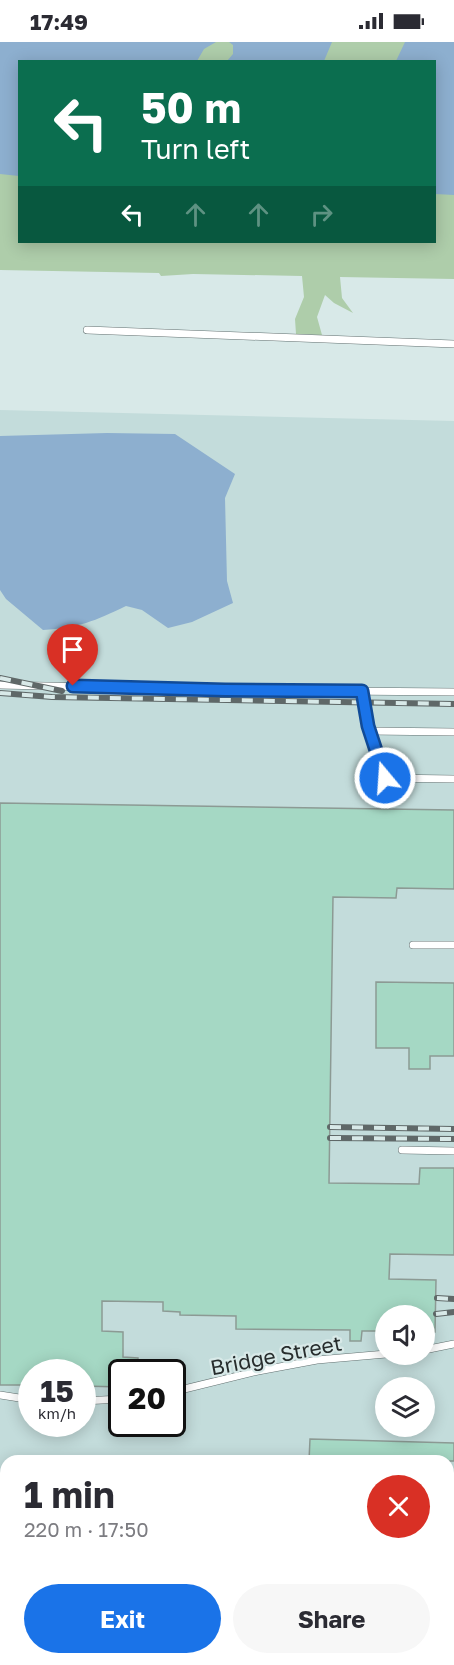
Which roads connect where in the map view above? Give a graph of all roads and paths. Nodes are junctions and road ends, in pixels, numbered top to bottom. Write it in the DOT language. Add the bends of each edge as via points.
graph roads {
  1 [pos="87,330"];
  2 [pos="454,344"];
  3 [pos="0,685"];
  4 [pos="362,691"];
  5 [pos="454,692"];
  6 [pos="370,731"];
  7 [pos="454,732"];
  8 [pos="454,779"];
  9 [pos="413,945"];
  10 [pos="454,945"];
  11 [pos="402,1150"];
  12 [pos="454,1151"];
  13 [pos="454,1344"];
  14 [pos="435,1348"];
  15 [pos="375,1355"];
  16 [pos="186,1389"];
  17 [pos="0,1395"];
  18 [pos="18,1398"];
  1 -- 2 [label="lane"];
  3 -- 4 [label="lane"];
  4 -- 5 [label="lane"];
  4 -- 6 [label="lane"];
  6 -- 7 [label="lane"];
  6 -- 8 [label="lane" via="385,778"];
  9 -- 10 [label="lane"];
  11 -- 12 [label="lane"];
  13 -- 14 [label="lane"];
  15 -- 16 [label="lane, Bridge Street" via="317,1360"];
  17 -- 18 [label="lane"];
}
